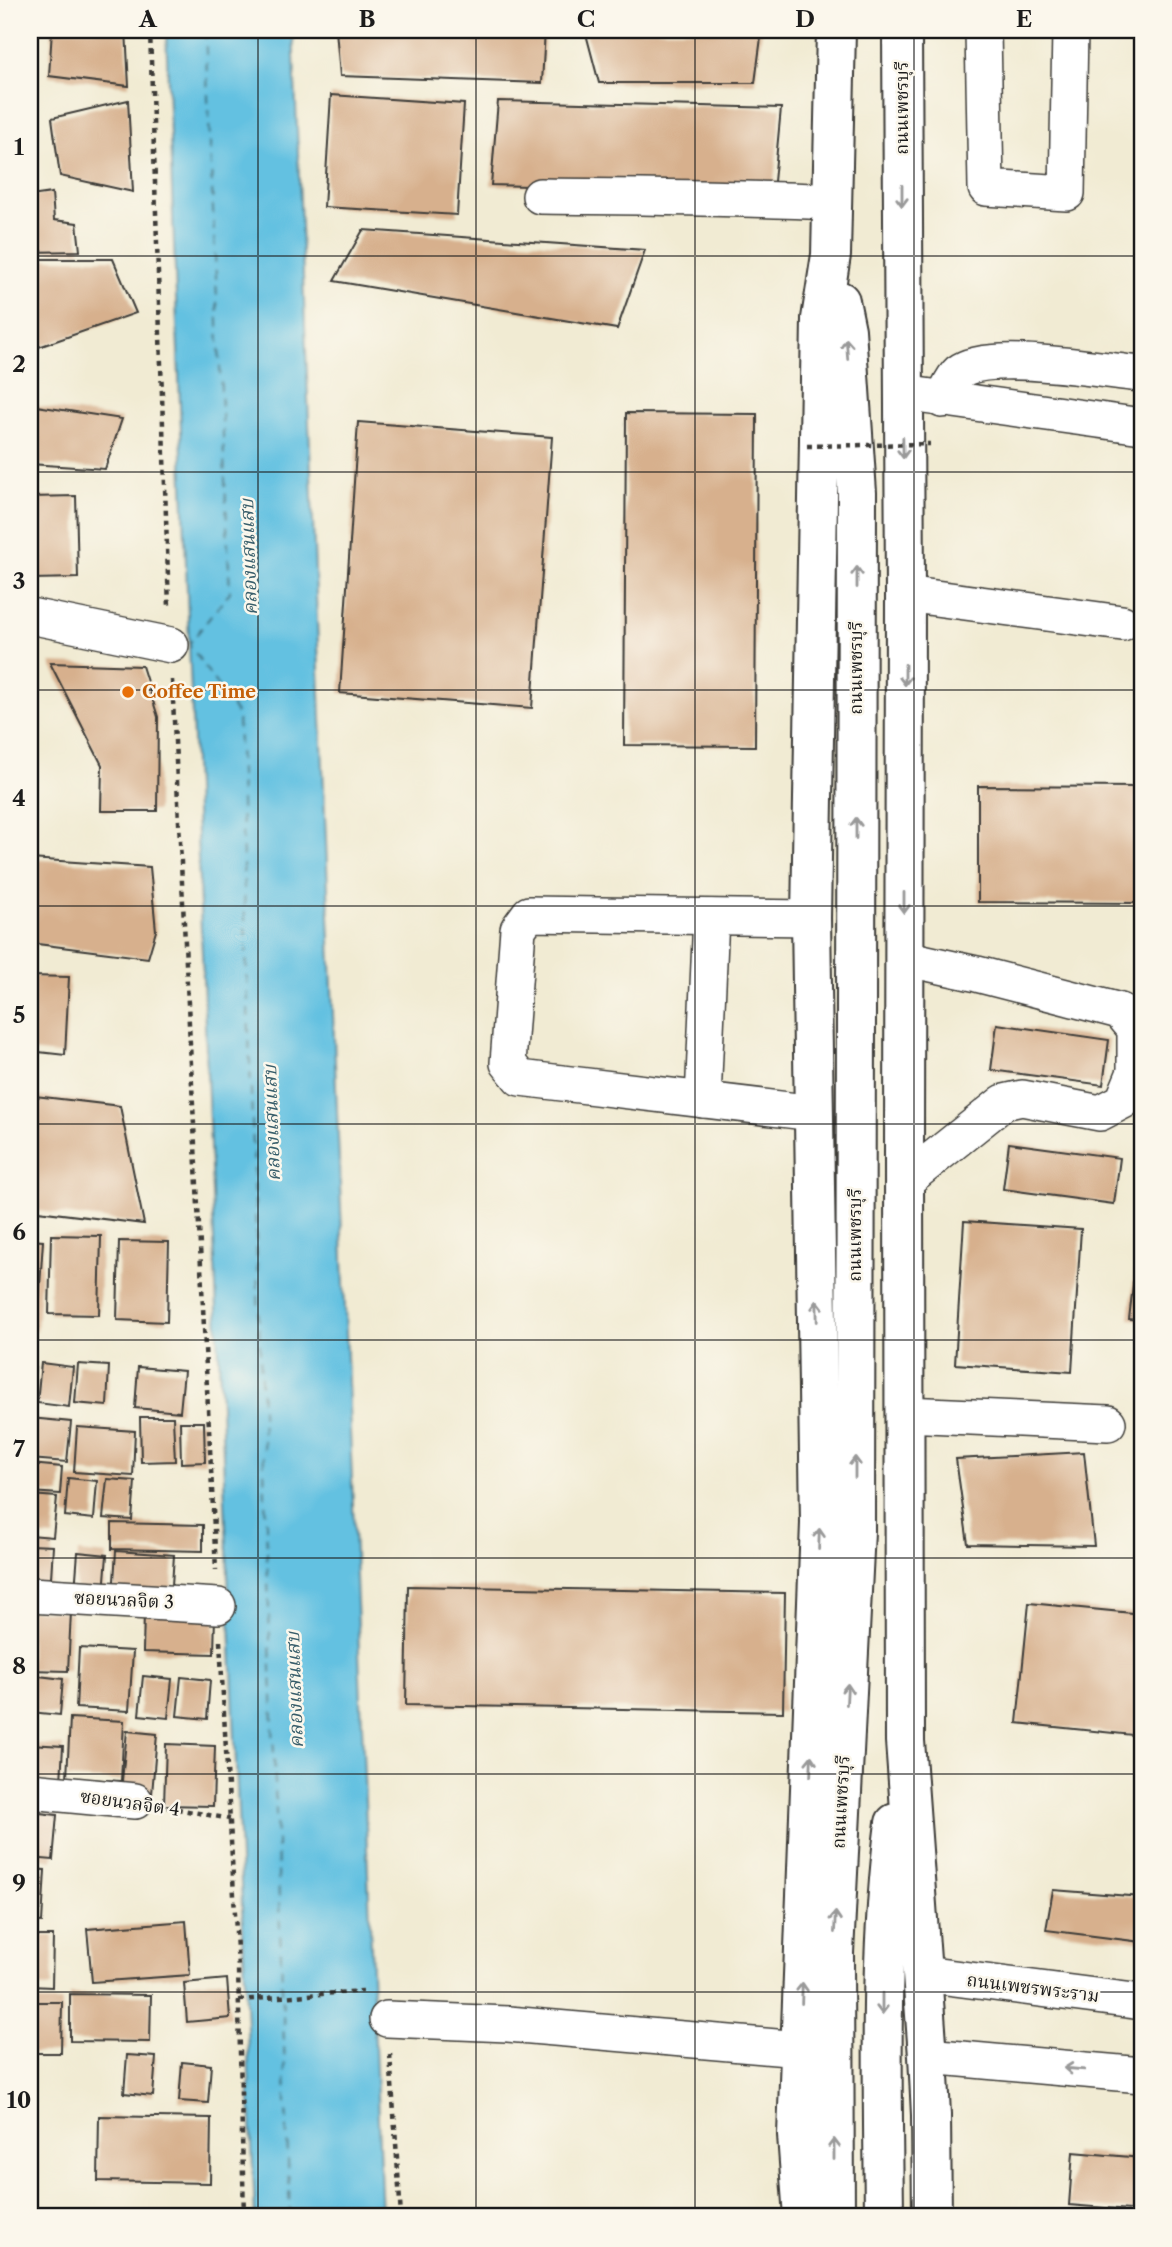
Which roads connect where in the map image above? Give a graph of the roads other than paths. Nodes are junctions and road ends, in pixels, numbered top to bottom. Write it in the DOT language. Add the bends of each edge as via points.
graph roads {
  1 [pos="836,30"];
  2 [pos="902,30"];
  3 [pos="983,30"];
  4 [pos="1070,30"];
  5 [pos="540,196"];
  6 [pos="831,202"];
  7 [pos="831,255"];
  8 [pos="1142,374"];
  9 [pos="903,393"];
  10 [pos="942,400"];
  11 [pos="1142,426"];
  12 [pos="905,594"];
  13 [pos="30,615"];
  14 [pos="1122,623"];
  15 [pos="170,645"];
  16 [pos="711,917"];
  17 [pos="811,918"];
  18 [pos="904,958"];
  19 [pos="703,1100"];
  20 [pos="814,1113"];
  21 [pos="904,1182"];
  22 [pos="905,1414"];
  23 [pos="1108,1423"];
  24 [pos="30,1595"];
  25 [pos="218,1606"];
  26 [pos="905,1741"];
  27 [pos="30,1791"];
  28 [pos="135,1801"];
  29 [pos="923,1974"];
  30 [pos="1142,2002"];
  31 [pos="379,2005"];
  32 [pos="800,2049"];
  33 [pos="928,2056"];
  34 [pos="1142,2075"];
  35 [pos="931,2115"];
  36 [pos="797,2135"];
  37 [pos="786,2217"];
  38 [pos="803,2217"];
  39 [pos="835,2217"];
  40 [pos="884,2217"];
  41 [pos="932,2217"];
  42 [pos="960,2217"];
  1 -- 6 [label="main road, ถนนเพชรบุรี"];
  2 -- 9 [label="main road, ถนนเพชรบุรี, one-way"];
  3 -- 4 [label="street" via="986,188 1068,193"];
  5 -- 6 [label="street"];
  6 -- 7 [label="main road, ถนนเพชรบุรี"];
  7 -- 17 [label="main road, ถนนเพชรบุรี" via="821,319"];
  39 -- 7 [label="main road, ถนนเพชรบุรี, one-way" via="834,1953 855,1531 857,493 846,330"];
  8 -- 10 [label="street" via="1008,360 972,365 958,372"];
  9 -- 10 [label="street"];
  9 -- 12 [label="main road, ถนนเพชรบุรี, one-way"];
  10 -- 11 [label="street"];
  12 -- 14 [label="street"];
  12 -- 18 [label="main road, ถนนเพชรบุรี, one-way"];
  13 -- 15 [label="street"];
  16 -- 17 [label="street"];
  16 -- 19 [label="street"];
  16 -- 19 [label="street" via="528,915 518,929 508,1063 520,1078"];
  17 -- 20 [label="main road, ถนนเพชรบุรี"];
  18 -- 21 [label="main road, ถนนเพชรบุรี"];
  18 -- 21 [label="street" via="1120,1011 1135,1029 1135,1072 1123,1101 1100,1113 1022,1098 1004,1102"];
  19 -- 20 [label="street"];
  32 -- 20 [label="main road, ถนนเพชรบุรี, one-way" via="820,1522"];
  21 -- 22 [label="main road, ถนนเพชรบุรี"];
  22 -- 23 [label="street"];
  22 -- 26 [label="main road, ถนนเพชรบุรี"];
  24 -- 25 [label="street, ซอยนวลจิต 3"];
  26 -- 29 [label="main road, ถนนเพชรบุรี"];
  26 -- 40 [label="main road, ถนนเพชรบุรี, one-way" via="882,1975"];
  27 -- 28 [label="street, ซอยนวลจิต 4"];
  29 -- 30 [label="street, ถนนเพชรพระราม"];
  29 -- 33 [label="main road, ถนนเพชรบุรี"];
  31 -- 32 [label="street" via="508,2024"];
  32 -- 36 [label="main road, ถนนเพชรบุรี"];
  34 -- 33 [label="street, one-way"];
  33 -- 35 [label="main road, ถนนเพชรบุรี"];
  35 -- 41 [label="main road, ถนนเพชรบุรี"];
  35 -- 42 [label="main road" via="953,2171"];
  36 -- 37 [label="main road"];
  36 -- 38 [label="main road, ถนนเพชรบุรี"];
}
